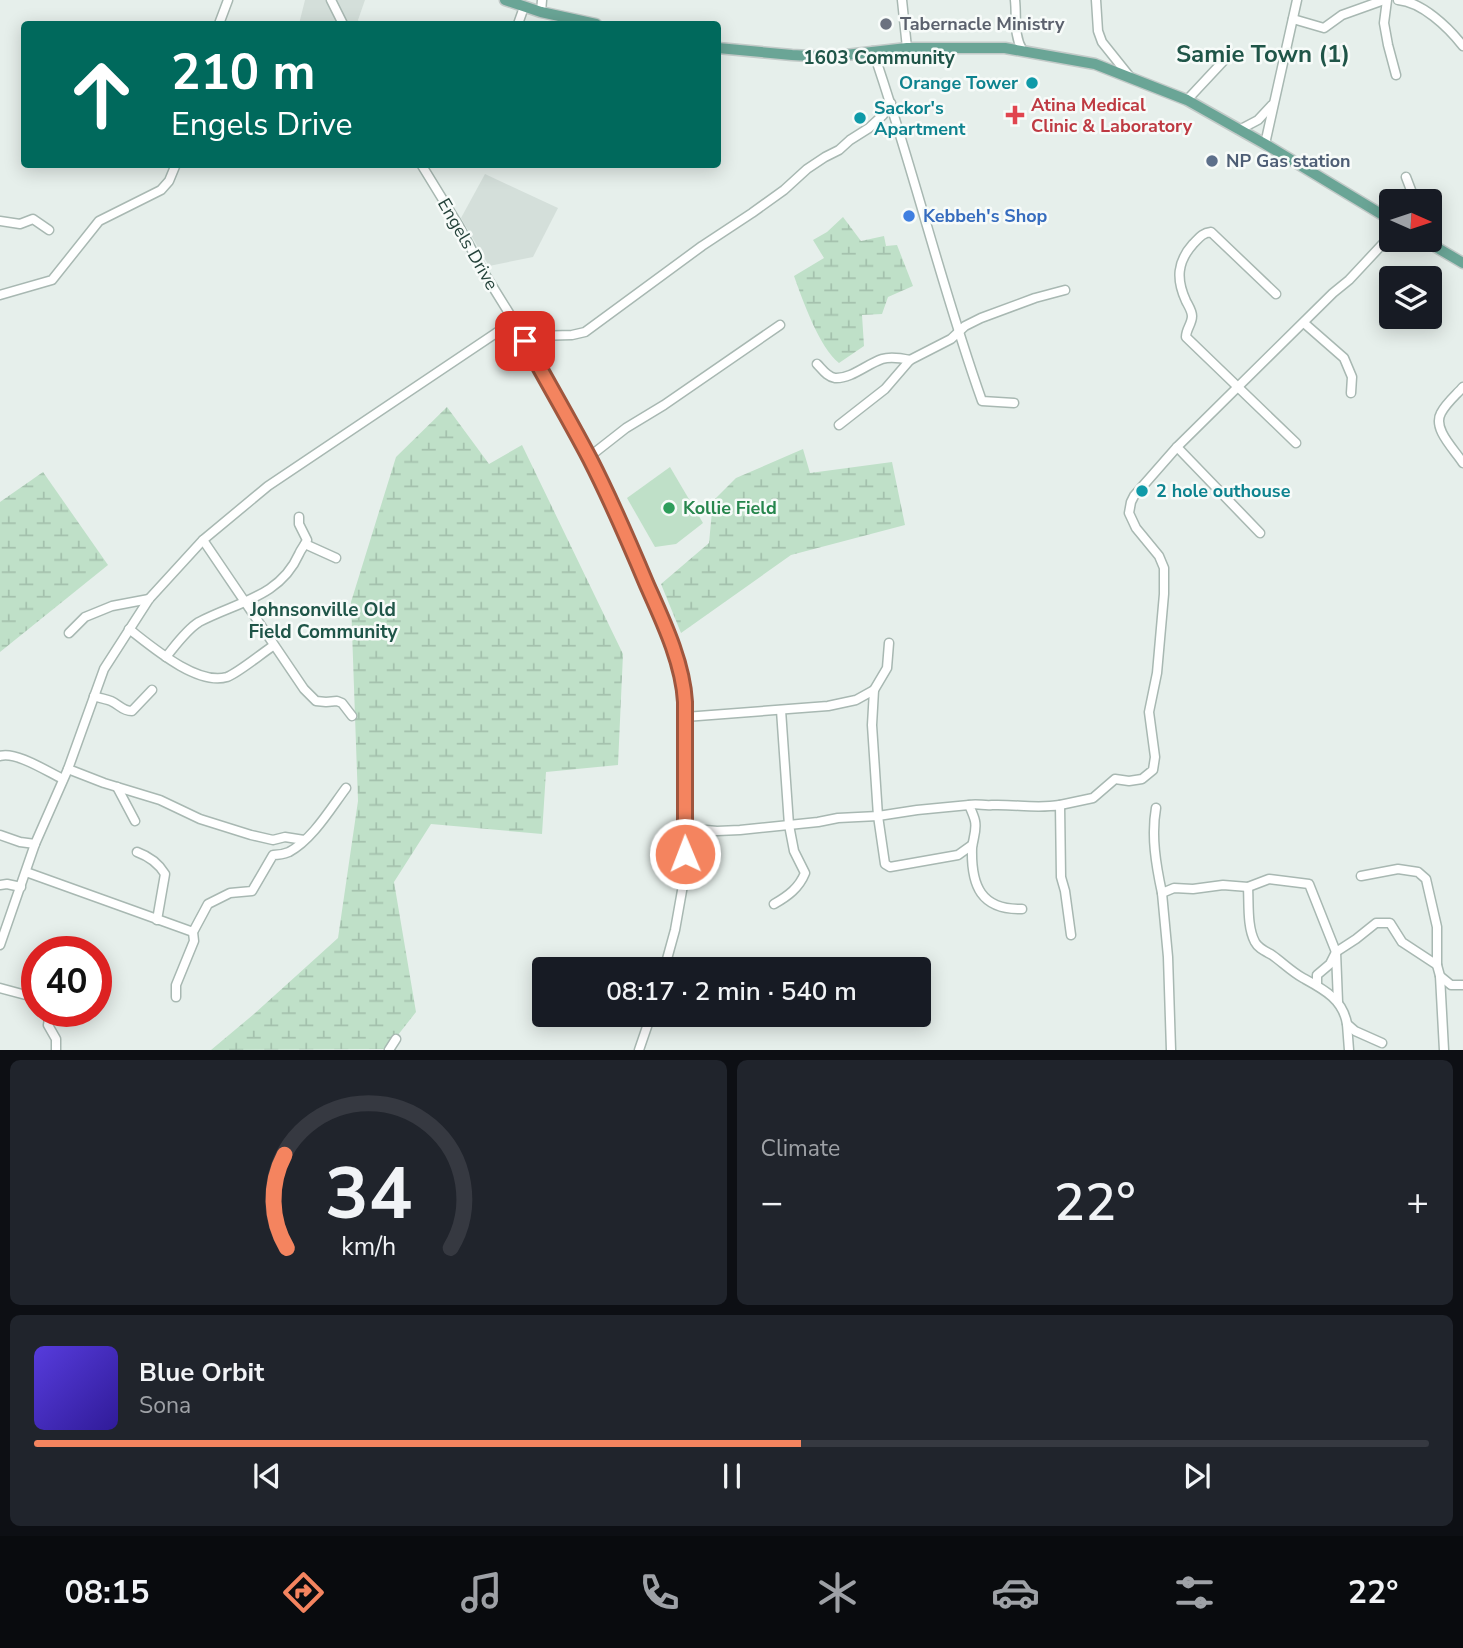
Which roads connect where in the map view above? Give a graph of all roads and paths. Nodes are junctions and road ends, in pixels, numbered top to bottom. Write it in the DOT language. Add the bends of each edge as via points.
graph roads {
  1 [pos="228,0"];
  2 [pos="331,0"];
  3 [pos="505,0"];
  4 [pos="542,0"];
  5 [pos="902,0"];
  6 [pos="1015,0"];
  7 [pos="1096,0"];
  8 [pos="1297,0"];
  9 [pos="1385,0"];
  10 [pos="1398,0"];
  11 [pos="524,7"];
  12 [pos="541,12"];
  13 [pos="1293,19"];
  14 [pos="220,21"];
  15 [pos="341,21"];
  16 [pos="519,21"];
  17 [pos="582,21"];
  18 [pos="1463,46"];
  19 [pos="721,48"];
  20 [pos="906,48"];
  21 [pos="873,51"];
  22 [pos="1023,51"];
  23 [pos="1230,54"];
  24 [pos="1396,75"];
  25 [pos="1130,77"];
  26 [pos="1187,100"];
  27 [pos="891,103"];
  28 [pos="1274,103"];
  29 [pos="1239,130"];
  30 [pos="1265,144"];
  31 [pos="174,168"];
  32 [pos="423,168"];
  33 [pos="1406,177"];
  34 [pos="1411,189"];
  35 [pos="1379,213"];
  36 [pos="0,221"];
  37 [pos="49,230"];
  38 [pos="1379,248"];
  39 [pos="1442,251"];
  40 [pos="1463,263"];
  41 [pos="1065,290"];
  42 [pos="1276,294"];
  43 [pos="0,295"];
  44 [pos="514,321"];
  45 [pos="1304,323"];
  46 [pos="780,325"];
  47 [pos="958,333"];
  48 [pos="525,341"];
  49 [pos="910,360"];
  50 [pos="817,364"];
  51 [pos="1463,387"];
  52 [pos="1238,388"];
  53 [pos="1351,393"];
  54 [pos="1014,403"];
  55 [pos="839,425"];
  56 [pos="1296,443"];
  57 [pos="1177,447"];
  58 [pos="589,457"];
  59 [pos="1463,463"];
  60 [pos="299,517"];
  61 [pos="1260,533"];
  62 [pos="203,541"];
  63 [pos="305,544"];
  64 [pos="336,558"];
  65 [pos="149,599"];
  66 [pos="244,602"];
  67 [pos="130,629"];
  68 [pos="69,633"];
  69 [pos="889,643"];
  70 [pos="273,646"];
  71 [pos="166,657"];
  72 [pos="152,690"];
  73 [pos="874,691"];
  74 [pos="94,696"];
  75 [pos="780,709"];
  76 [pos="352,716"];
  77 [pos="685,717"];
  78 [pos="0,756"];
  79 [pos="68,769"];
  80 [pos="63,779"];
  81 [pos="117,787"];
  82 [pos="346,788"];
  83 [pos="969,805"];
  84 [pos="1060,806"];
  85 [pos="1156,808"];
  86 [pos="878,816"];
  87 [pos="135,821"];
  88 [pos="789,825"];
  89 [pos="684,828"];
  90 [pos="0,835"];
  91 [pos="304,840"];
  92 [pos="35,844"];
  93 [pos="972,845"];
  94 [pos="137,852"];
  95 [pos="26,872"];
  96 [pos="1361,876"];
  97 [pos="0,885"];
  98 [pos="21,887"];
  99 [pos="1248,887"];
  100 [pos="1162,893"];
  101 [pos="774,904"];
  102 [pos="1023,909"];
  103 [pos="157,920"];
  104 [pos="193,932"];
  105 [pos="1071,934"];
  106 [pos="0,945"];
  107 [pos="1336,952"];
  108 [pos="668,957"];
  109 [pos="1437,965"];
  110 [pos="1440,976"];
  111 [pos="1317,985"];
  112 [pos="1463,985"];
  113 [pos="0,988"];
  114 [pos="21,994"];
  115 [pos="176,997"];
  116 [pos="1338,1002"];
  117 [pos="1347,1024"];
  118 [pos="49,1027"];
  119 [pos="647,1027"];
  120 [pos="396,1039"];
  121 [pos="1382,1043"];
  122 [pos="56,1049"];
  123 [pos="389,1049"];
  124 [pos="639,1049"];
  125 [pos="1171,1049"];
  126 [pos="1349,1049"];
  127 [pos="1444,1049"];
  1 -- 14 [label="street"];
  2 -- 15 [label="street"];
  3 -- 11 [label="main road"];
  4 -- 12 [label="street"];
  5 -- 20 [label="street"];
  6 -- 22 [label="street" via="1016,35"];
  7 -- 25 [label="street" via="1102,42"];
  8 -- 13 [label="street"];
  9 -- 13 [label="street" via="1342,15 1324,28"];
  9 -- 24 [label="street" via="1384,23"];
  10 -- 18 [label="street" via="1427,11"];
  11 -- 12 [label="main road"];
  11 -- 16 [label="street"];
  12 -- 17 [label="main road"];
  13 -- 28 [label="street"];
  19 -- 21 [label="main road" via="828,57"];
  20 -- 21 [label="main road"];
  20 -- 22 [label="main road"];
  21 -- 27 [label="street"];
  22 -- 25 [label="main road" via="1096,64"];
  23 -- 26 [label="street"];
  25 -- 26 [label="main road"];
  26 -- 29 [label="main road"];
  27 -- 47 [label="street"];
  27 -- 48 [label="street" via="869,128 585,332 534,335"];
  28 -- 29 [label="street" via="1258,120"];
  28 -- 30 [label="street"];
  29 -- 30 [label="main road"];
  30 -- 35 [label="main road"];
  31 -- 43 [label="street" via="161,190 99,221 51,280"];
  32 -- 44 [label="street, Engels Drive"];
  33 -- 34 [label="street"];
  36 -- 37 [label="street" via="20,224 33,219"];
  38 -- 45 [label="street"];
  39 -- 40 [label="main road"];
  41 -- 47 [label="street" via="981,318"];
  42 -- 52 [label="street" via="1211,232 1202,234 1180,264 1179,287 1192,313 1186,337"];
  44 -- 48 [label="street, Engels Drive"];
  44 -- 62 [label="street" via="268,486"];
  45 -- 52 [label="street"];
  45 -- 53 [label="street" via="1344,358 1352,377"];
  46 -- 58 [label="street"];
  47 -- 49 [label="street"];
  47 -- 54 [label="street" via="982,401"];
  48 -- 58 [label="street, Engels Drive"];
  49 -- 50 [label="street" via="884,358 835,378"];
  49 -- 55 [label="street" via="885,388"];
  51 -- 59 [label="street" via="1439,415 1438,423"];
  52 -- 56 [label="street"];
  52 -- 57 [label="street"];
  57 -- 61 [label="street"];
  57 -- 84 [label="street" via="1133,496 1129,513 1164,568 1157,673 1149,712 1153,770 1142,779 1115,779 1093,798"];
  58 -- 77 [label="street, Engels Drive" via="664,624 684,687"];
  60 -- 63 [label="street"];
  62 -- 65 [label="street"];
  62 -- 66 [label="street"];
  63 -- 64 [label="street"];
  63 -- 66 [label="street" via="286,576 267,592"];
  65 -- 67 [label="street"];
  65 -- 68 [label="street" via="85,617"];
  66 -- 70 [label="street"];
  66 -- 71 [label="street" via="197,624"];
  67 -- 71 [label="street"];
  67 -- 74 [label="street" via="104,668"];
  69 -- 73 [label="street" via="887,668"];
  70 -- 71 [label="street" via="228,676 216,678 194,673"];
  70 -- 76 [label="street" via="316,701 342,703"];
  72 -- 74 [label="street" via="132,711"];
  73 -- 75 [label="street" via="828,706"];
  73 -- 86 [label="street"];
  74 -- 79 [label="street"];
  75 -- 77 [label="street"];
  75 -- 88 [label="street"];
  77 -- 89 [label="street"];
  78 -- 80 [label="street" via="20,758"];
  79 -- 80 [label="street"];
  79 -- 81 [label="street"];
  80 -- 92 [label="street"];
  81 -- 87 [label="street"];
  81 -- 91 [label="street" via="251,835"];
  82 -- 91 [label="street"];
  83 -- 84 [label="street"];
  83 -- 86 [label="street"];
  83 -- 93 [label="street" via="975,821"];
  84 -- 105 [label="street" via="1061,877"];
  85 -- 100 [label="street" via="1153,825"];
  86 -- 88 [label="street"];
  86 -- 93 [label="street" via="885,864 890,867 958,855"];
  88 -- 89 [label="street" via="740,831"];
  88 -- 101 [label="street" via="805,873 791,893"];
  89 -- 108 [label="street" via="683,885"];
  90 -- 92 [label="street"];
  91 -- 104 [label="street" via="273,856 252,891 230,893 208,904"];
  92 -- 95 [label="street"];
  93 -- 102 [label="street" via="973,871 981,895 994,905"];
  94 -- 103 [label="street" via="164,874"];
  95 -- 98 [label="street"];
  95 -- 103 [label="street"];
  96 -- 109 [label="street" via="1398,869 1419,872 1426,879 1437,927"];
  97 -- 98 [label="street"];
  98 -- 106 [label="street"];
  99 -- 100 [label="street" via="1174,888"];
  99 -- 107 [label="street" via="1269,879 1309,884"];
  99 -- 111 [label="street" via="1256,946"];
  100 -- 125 [label="street"];
  103 -- 104 [label="street"];
  104 -- 115 [label="street"];
  107 -- 109 [label="street" via="1376,923 1390,923 1402,942"];
  107 -- 111 [label="street" via="1317,975"];
  107 -- 116 [label="street"];
  109 -- 110 [label="street"];
  110 -- 112 [label="street" via="1451,985"];
  110 -- 127 [label="street"];
  111 -- 116 [label="street"];
  113 -- 114 [label="street"];
  116 -- 117 [label="street"];
  117 -- 121 [label="street"];
  117 -- 126 [label="street"];
  118 -- 122 [label="street"];
  119 -- 124 [label="street"];
  120 -- 123 [label="street"];
}
